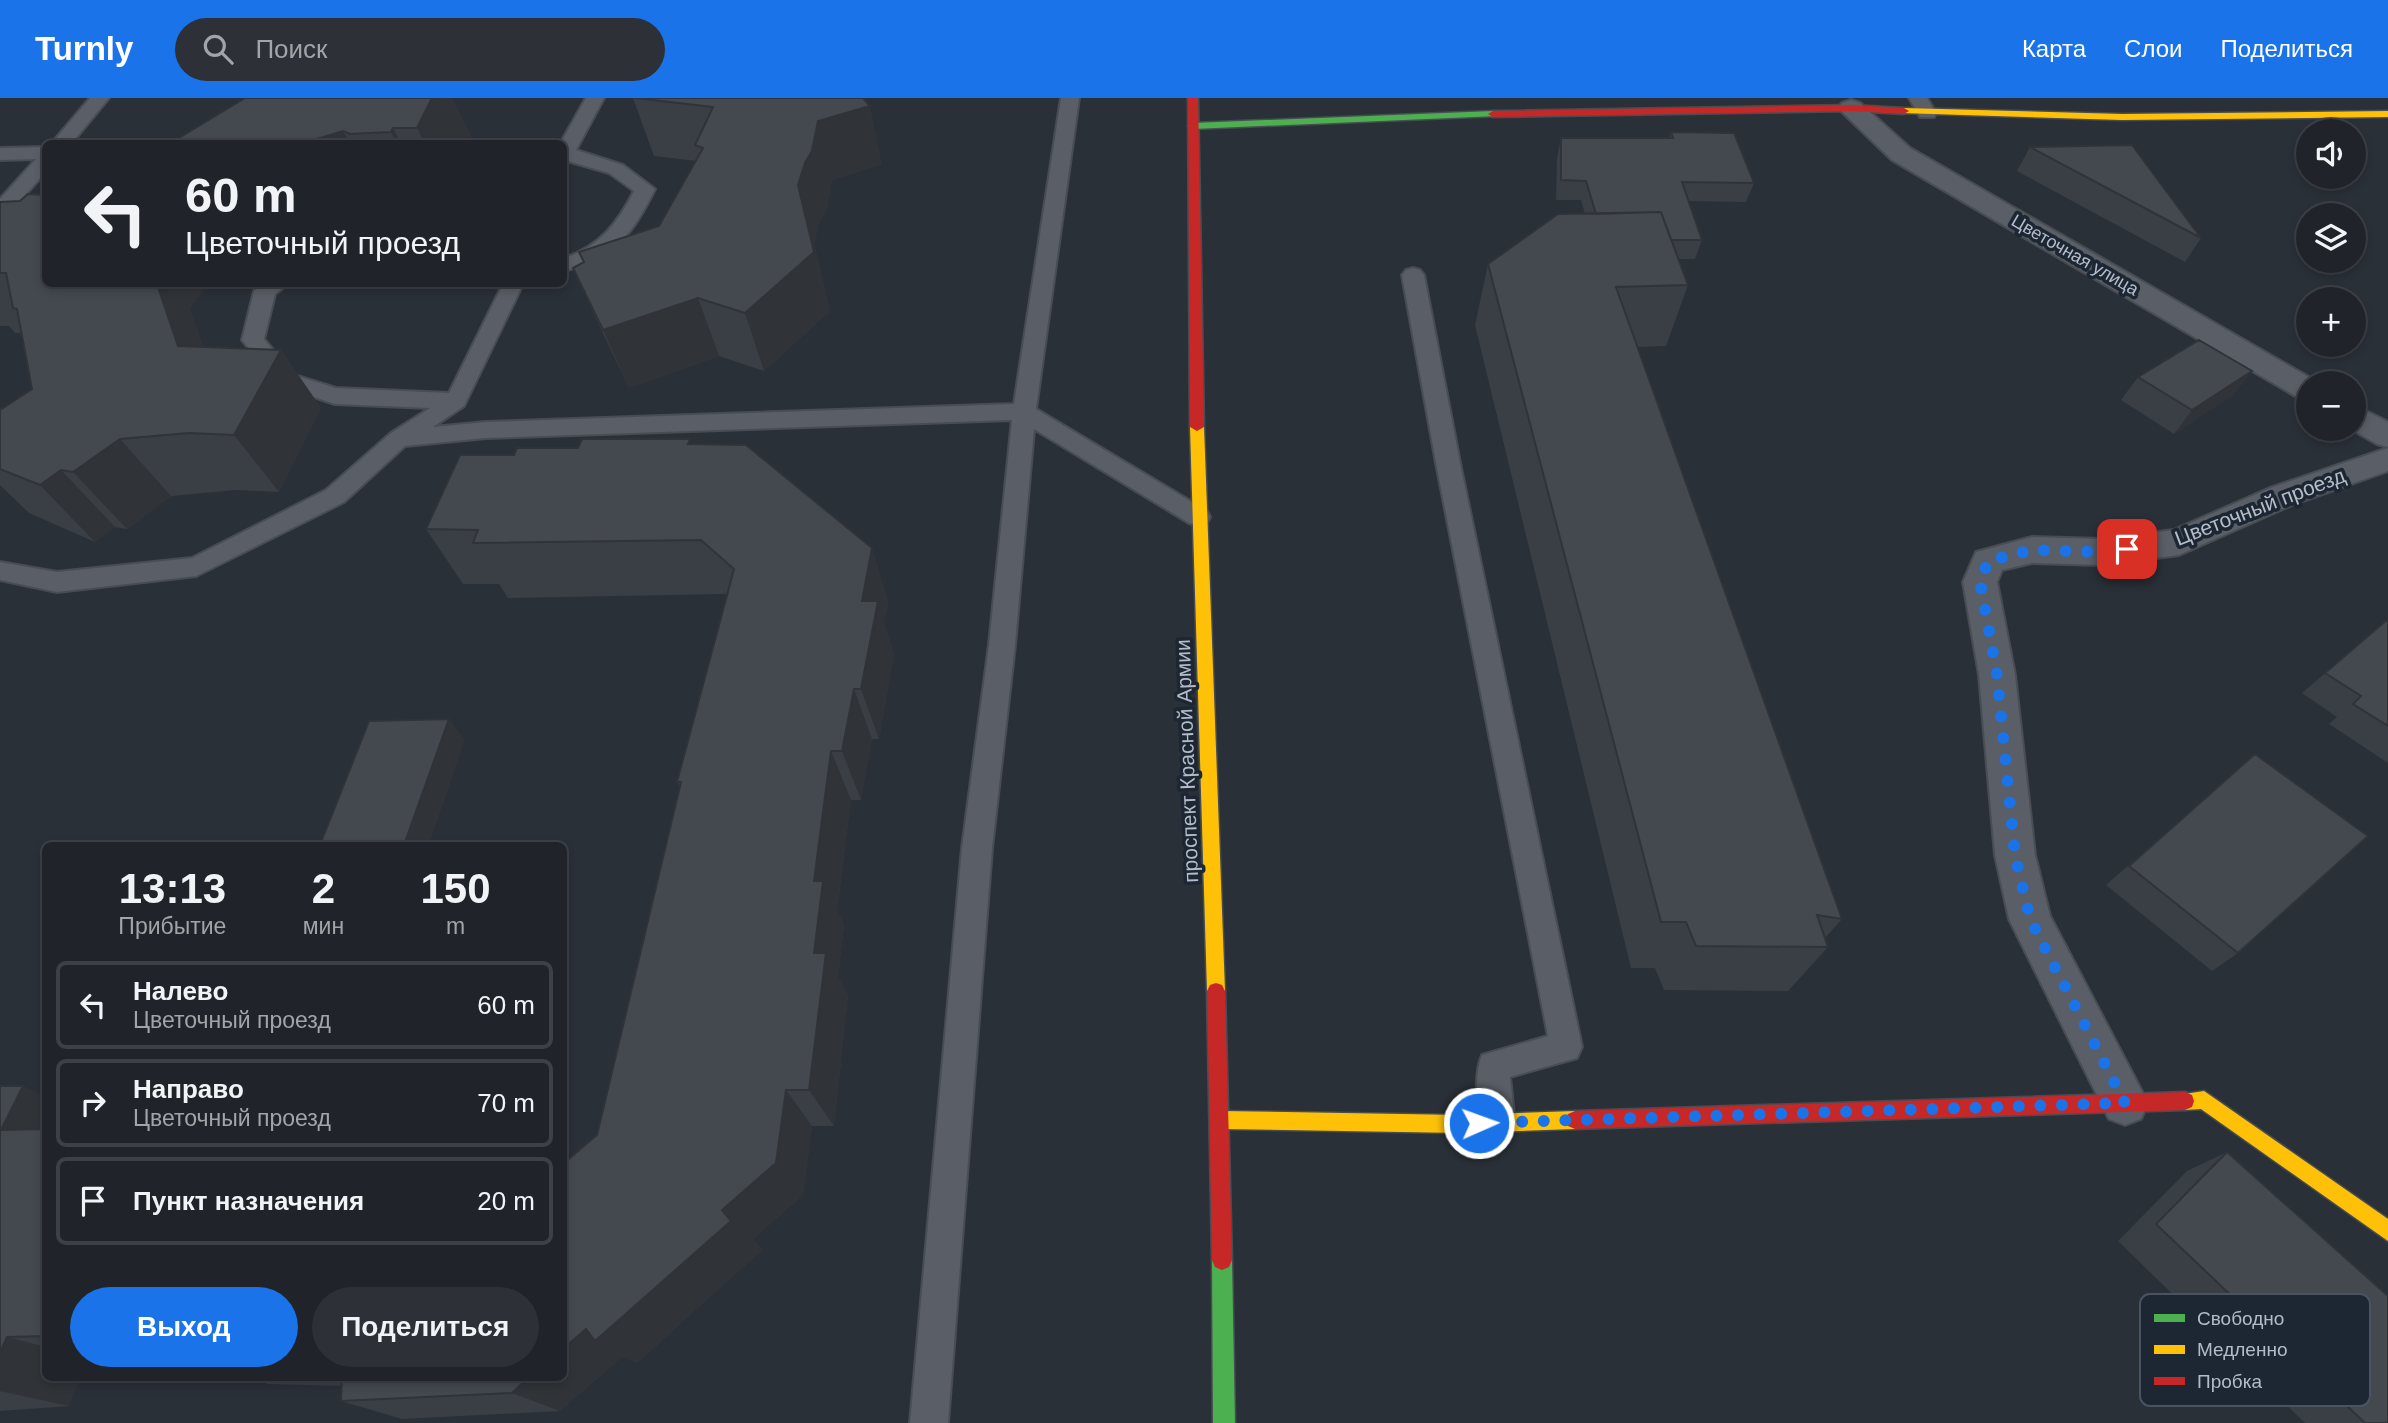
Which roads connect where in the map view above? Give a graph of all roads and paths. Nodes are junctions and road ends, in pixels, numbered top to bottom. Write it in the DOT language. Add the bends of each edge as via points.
graph roads {
  1 [pos="100,98"];
  2 [pos="595,98"];
  3 [pos="1070,98"];
  4 [pos="1193,98"];
  5 [pos="1922,106"];
  6 [pos="1851,108"];
  7 [pos="2388,114"];
  8 [pos="1193,126"];
  9 [pos="63,140"];
  10 [pos="567,148"];
  11 [pos="42,153"];
  12 [pos="0,154"];
  13 [pos="567,154"];
  14 [pos="42,164"];
  15 [pos="0,211"];
  16 [pos="567,264"];
  17 [pos="1413,275"];
  18 [pos="272,287"];
  19 [pos="512,287"];
  20 [pos="2296,383"];
  21 [pos="456,401"];
  22 [pos="1024,412"];
  23 [pos="2366,423"];
  24 [pos="2388,436"];
  25 [pos="399,439"];
  26 [pos="2388,459"];
  27 [pos="1198,517"];
  28 [pos="0,571"];
  29 [pos="2125,1103"];
  30 [pos="1221,1120"];
  31 [pos="1498,1123"];
  32 [pos="2388,1231"];
  33 [pos="929,1423"];
  34 [pos="1224,1423"];
  1 -- 9 [label="lane"];
  2 -- 10 [label="lane"];
  3 -- 22 [label="lane"];
  4 -- 8 [label="street, проспект Красной Армии"];
  5 -- 6 [label="street"];
  5 -- 7 [label="street" via="2122,117"];
  6 -- 8 [label="street" via="1483,114"];
  6 -- 20 [label="street, Цветочная улица" via="1901,154"];
  8 -- 27 [label="street, проспект Красной Армии"];
  11 -- 12 [label="lane"];
  13 -- 16 [label="lane" via="616,169 645,189 612,243"];
  14 -- 15 [label="lane"];
  17 -- 31 [label="lane" via="1566,1047 1493,1066"];
  18 -- 21 [label="lane" via="265,291 253,340 286,380 335,396"];
  19 -- 21 [label="lane"];
  21 -- 25 [label="lane"];
  22 -- 25 [label="lane" via="486,430"];
  22 -- 27 [label="lane"];
  22 -- 33 [label="lane" via="977,848"];
  23 -- 24 [label="street"];
  25 -- 28 [label="lane" via="335,496 196,567 57,582"];
  26 -- 29 [label="street, Цветочный проезд" via="2282,496 2179,542 2102,552 2032,550 1988,561 1980,582 1997,675 2015,855 2030,919"];
  27 -- 30 [label="street, проспект Красной Армии"];
  29 -- 31 [label="street"];
  29 -- 32 [label="street" via="2204,1100"];
  30 -- 31 [label="street"];
  30 -- 34 [label="street, проспект Красной Армии"];
}
